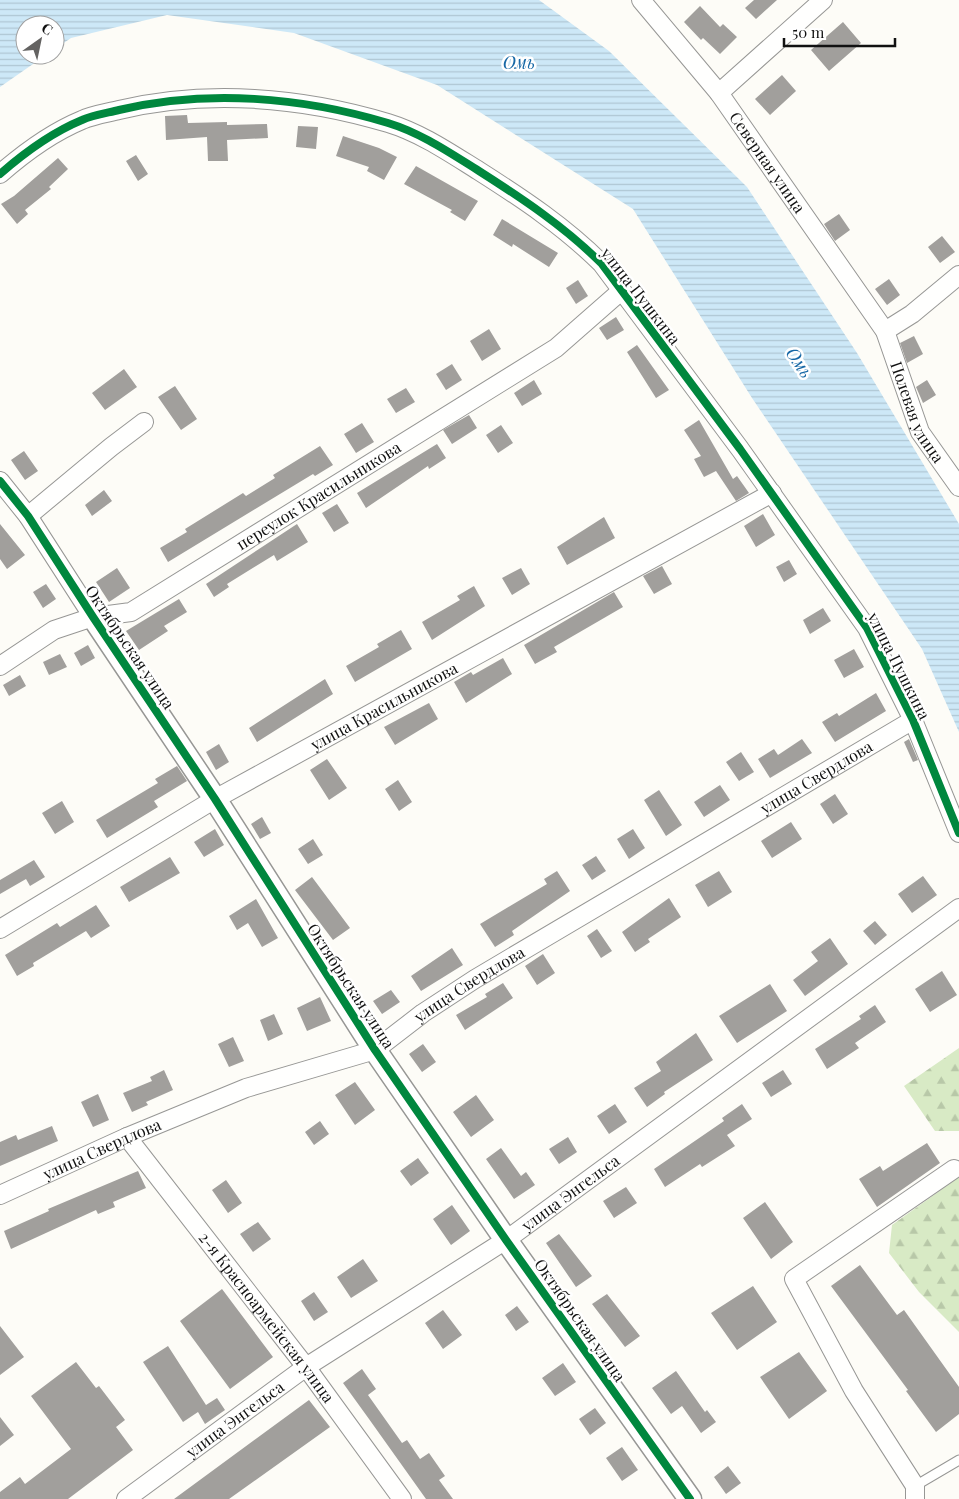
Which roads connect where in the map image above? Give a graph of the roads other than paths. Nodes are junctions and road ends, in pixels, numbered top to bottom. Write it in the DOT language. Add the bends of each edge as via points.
graph roads {
  1 [pos="641,0"];
  2 [pos="823,0"];
  3 [pos="719,93"];
  4 [pos="0,174"];
  5 [pos="959,275"];
  6 [pos="621,291"];
  7 [pos="885,331"];
  8 [pos="144,422"];
  9 [pos="0,481"];
  10 [pos="959,487"];
  11 [pos="772,493"];
  12 [pos="28,516"];
  13 [pos="93,617"];
  14 [pos="0,666"];
  15 [pos="913,720"];
  16 [pos="215,799"];
  17 [pos="959,833"];
  18 [pos="959,908"];
  19 [pos="0,929"];
  20 [pos="375,1050"];
  21 [pos="127,1137"];
  22 [pos="954,1169"];
  23 [pos="0,1194"];
  24 [pos="506,1240"];
  25 [pos="306,1368"];
  26 [pos="959,1460"];
  27 [pos="915,1493"];
  28 [pos="126,1499"];
  29 [pos="402,1499"];
  30 [pos="690,1499"];
  1 -- 3 [label="street, Северная улица"];
  2 -- 3 [label="street"];
  3 -- 7 [label="street, Северная улица"];
  4 -- 6 [label="street, улица Пушкина" via="44,141 83,119 128,108 216,97 272,100 329,110 389,124 452,154 544,213 602,264"];
  5 -- 7 [label="street" via="912,314"];
  6 -- 11 [label="street, улица Пушкина"];
  6 -- 13 [label="street, переулок Красильникова" via="556,348 131,612"];
  7 -- 10 [label="street, Полевая улица" via="920,432"];
  8 -- 12 [label="street"];
  9 -- 12 [label="street, Октябрьская улица"];
  11 -- 15 [label="street, улица Пушкина" via="867,628"];
  11 -- 16 [label="street, улица Красильникова"];
  12 -- 13 [label="street, Октябрьская улица"];
  13 -- 14 [label="street, переулок Красильникова" via="54,630"];
  13 -- 16 [label="street, Октябрьская улица"];
  15 -- 17 [label="street, улица Пушкина"];
  15 -- 20 [label="street, улица Свердлова" via="475,979"];
  16 -- 19 [label="street, улица Красильникова"];
  16 -- 20 [label="street, Октябрьская улица"];
  18 -- 24 [label="street, улица Энгельса"];
  20 -- 21 [label="street, улица Свердлова" via="246,1088"];
  20 -- 24 [label="street, Октябрьская улица"];
  21 -- 23 [label="street, улица Свердлова"];
  21 -- 25 [label="street, 2-я Красноармейская улица"];
  22 -- 27 [label="street" via="794,1279 854,1391"];
  24 -- 25 [label="street, улица Энгельса"];
  24 -- 30 [label="street, Октябрьская улица"];
  25 -- 28 [label="street, улица Энгельса"];
  25 -- 29 [label="street, 2-я Красноармейская улица"];
  26 -- 27 [label="lane"];
}
